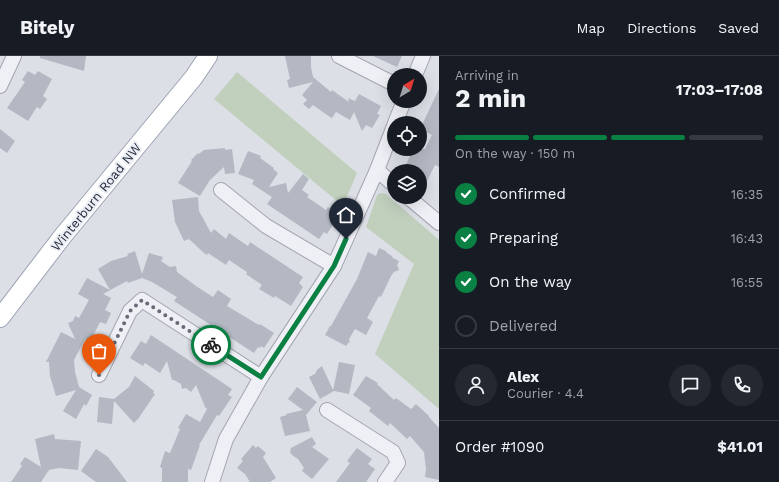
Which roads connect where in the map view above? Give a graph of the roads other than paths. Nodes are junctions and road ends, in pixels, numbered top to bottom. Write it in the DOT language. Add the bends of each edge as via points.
graph roads {
  1 [pos="14,56"];
  2 [pos="208,56"];
  3 [pos="215,56"];
  4 [pos="339,56"];
  5 [pos="424,56"];
  6 [pos="418,68"];
  7 [pos="194,77"];
  8 [pos="387,80"];
  9 [pos="0,86"];
  10 [pos="387,144"];
  11 [pos="377,170"];
  12 [pos="387,179"];
  13 [pos="221,190"];
  14 [pos="416,204"];
  15 [pos="439,223"];
  16 [pos="334,266"];
  17 [pos="0,318"];
  18 [pos="99,375"];
  19 [pos="261,377"];
  20 [pos="327,410"];
  21 [pos="212,482"];
  22 [pos="385,482"];
  1 -- 9 [label="street"];
  2 -- 7 [label="main road, Winterburn Road NW"];
  3 -- 7 [label="main road, Winterburn Road NW"];
  4 -- 8 [label="street"];
  5 -- 6 [label="street"];
  7 -- 17 [label="main road, Winterburn Road NW" via="62,237"];
  10 -- 11 [label="street"];
  11 -- 12 [label="street"];
  11 -- 16 [label="street"];
  13 -- 16 [label="street" via="266,226"];
  14 -- 15 [label="street"];
  16 -- 19 [label="street"];
  18 -- 19 [label="street" via="130,311 142,300"];
  19 -- 21 [label="street" via="226,439"];
  20 -- 22 [label="street" via="393,452 398,463"];
}
